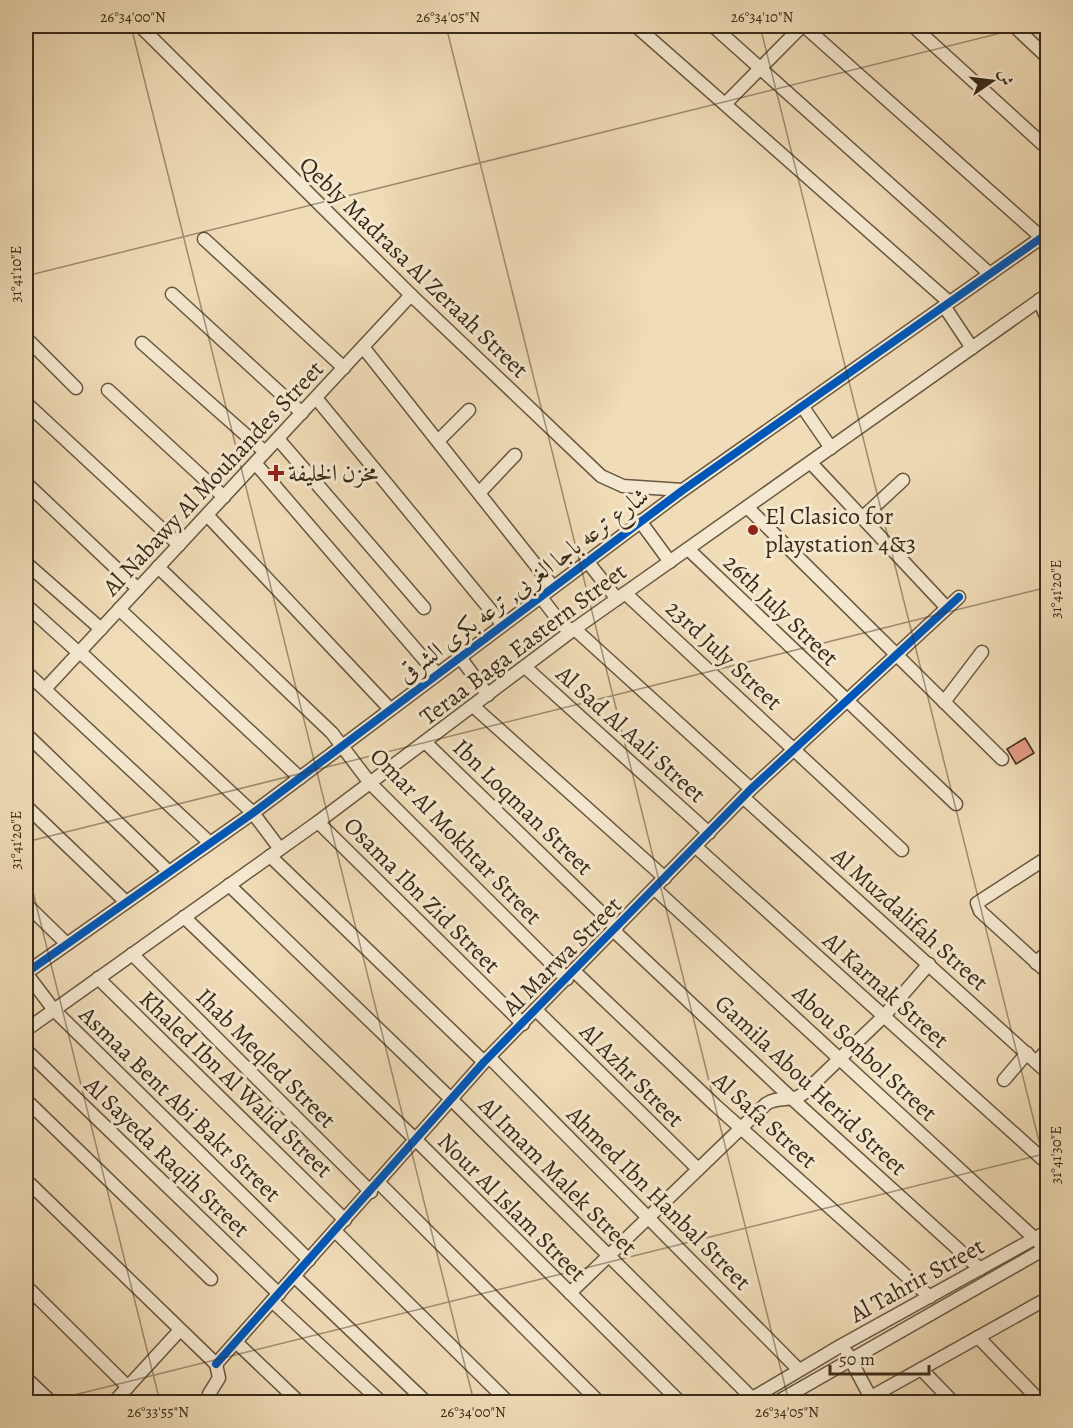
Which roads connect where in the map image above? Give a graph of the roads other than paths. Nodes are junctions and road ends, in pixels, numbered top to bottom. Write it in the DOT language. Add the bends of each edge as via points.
graph roads {
  1 [pos="140,26"];
  2 [pos="636,26"];
  3 [pos="713,26"];
  4 [pos="803,26"];
  5 [pos="913,26"];
  6 [pos="1014,26"];
  7 [pos="1047,58"];
  8 [pos="762,67"];
  9 [pos="725,104"];
  10 [pos="1047,149"];
  11 [pos="1044,235"];
  12 [pos="204,239"];
  13 [pos="990,274"];
  14 [pos="172,294"];
  15 [pos="411,295"];
  16 [pos="1043,297"];
  17 [pos="946,304"];
  18 [pos="1047,321"];
  19 [pos="26,338"];
  20 [pos="142,343"];
  21 [pos="363,347"];
  22 [pos="972,348"];
  23 [pos="344,368"];
  24 [pos="76,388"];
  25 [pos="108,390"];
  26 [pos="315,398"];
  27 [pos="26,403"];
  28 [pos="802,406"];
  29 [pos="469,410"];
  30 [pos="302,413"];
  31 [pos="278,439"];
  32 [pos="438,441"];
  33 [pos="831,448"];
  34 [pos="265,452"];
  35 [pos="515,456"];
  36 [pos="255,463"];
  37 [pos="811,463"];
  38 [pos="903,480"];
  39 [pos="26,483"];
  40 [pos="683,490"];
  41 [pos="479,493"];
  42 [pos="224,497"];
  43 [pos="748,507"];
  44 [pos="207,515"];
  45 [pos="862,518"];
  46 [pos="640,522"];
  47 [pos="179,545"];
  48 [pos="688,549"];
  49 [pos="587,561"];
  50 [pos="670,562"];
  51 [pos="26,563"];
  52 [pos="158,567"];
  53 [pos="553,586"];
  54 [pos="138,590"];
  55 [pos="540,596"];
  56 [pos="621,596"];
  57 [pos="959,597"];
  58 [pos="26,605"];
  59 [pos="424,608"];
  60 [pos="947,608"];
  61 [pos="119,609"];
  62 [pos="502,624"];
  63 [pos="100,629"];
  64 [pos="573,630"];
  65 [pos="79,652"];
  66 [pos="982,652"];
  67 [pos="896,654"];
  68 [pos="459,656"];
  69 [pos="525,667"];
  70 [pos="26,672"];
  71 [pos="436,673"];
  72 [pos="45,689"];
  73 [pos="488,695"];
  74 [pos="846,700"];
  75 [pos="944,702"];
  76 [pos="473,706"];
  77 [pos="390,709"];
  78 [pos="26,734"];
  79 [pos="425,742"];
  80 [pos="342,747"];
  81 [pos="794,748"];
  82 [pos="1002,759"];
  83 [pos="300,778"];
  84 [pos="370,783"];
  85 [pos="748,794"];
  86 [pos="956,804"];
  87 [pos="26,806"];
  88 [pos="254,813"];
  89 [pos="318,822"];
  90 [pos="710,833"];
  91 [pos="210,843"];
  92 [pos="696,847"];
  93 [pos="902,850"];
  94 [pos="275,853"];
  95 [pos="1047,857"];
  96 [pos="169,872"];
  97 [pos="665,878"];
  98 [pos="229,885"];
  99 [pos="655,889"];
  100 [pos="126,902"];
  101 [pos="26,904"];
  102 [pos="184,917"];
  103 [pos="616,929"];
  104 [pos="67,944"];
  105 [pos="1047,951"];
  106 [pos="132,954"];
  107 [pos="1036,963"];
  108 [pos="929,964"];
  109 [pos="26,973"];
  110 [pos="1047,973"];
  111 [pos="571,975"];
  112 [pos="98,978"];
  113 [pos="54,1010"];
  114 [pos="536,1010"];
  115 [pos="884,1016"];
  116 [pos="523,1024"];
  117 [pos="26,1030"];
  118 [pos="1047,1049"];
  119 [pos="26,1050"];
  120 [pos="1032,1058"];
  121 [pos="840,1059"];
  122 [pos="487,1060"];
  123 [pos="1047,1073"];
  124 [pos="1004,1080"];
  125 [pos="451,1099"];
  126 [pos="794,1099"];
  127 [pos="26,1100"];
  128 [pos="742,1128"];
  129 [pos="416,1140"];
  130 [pos="1047,1164"];
  131 [pos="698,1169"];
  132 [pos="26,1180"];
  133 [pos="375,1187"];
  134 [pos="648,1218"];
  135 [pos="345,1220"];
  136 [pos="1047,1231"];
  137 [pos="335,1232"];
  138 [pos="1035,1238"];
  139 [pos="1046,1248"];
  140 [pos="608,1256"];
  141 [pos="309,1260"];
  142 [pos="980,1269"];
  143 [pos="294,1276"];
  144 [pos="211,1279"];
  145 [pos="26,1286"];
  146 [pos="570,1293"];
  147 [pos="276,1297"];
  148 [pos="930,1297"];
  149 [pos="1046,1301"];
  150 [pos="180,1330"];
  151 [pos="978,1337"];
  152 [pos="236,1342"];
  153 [pos="842,1345"];
  154 [pos="850,1358"];
  155 [pos="216,1364"];
  156 [pos="798,1369"];
  157 [pos="921,1369"];
  158 [pos="26,1378"];
  159 [pos="128,1387"];
  160 [pos="748,1400"];
  161 [pos="118,1401"];
  162 [pos="869,1401"];
  163 [pos="51,1402"];
  164 [pos="213,1402"];
  165 [pos="299,1402"];
  166 [pos="381,1402"];
  167 [pos="426,1402"];
  168 [pos="508,1402"];
  169 [pos="599,1402"];
  170 [pos="681,1402"];
  171 [pos="777,1402"];
  172 [pos="953,1402"];
  173 [pos="1041,1402"];
  1 -- 15 [label="street, Qebly Madrasa Al Zeraah Street"];
  2 -- 9 [label="street"];
  3 -- 8 [label="street"];
  4 -- 8 [label="street"];
  4 -- 11 [label="street"];
  5 -- 10 [label="street"];
  6 -- 7 [label="street"];
  8 -- 9 [label="street"];
  8 -- 13 [label="street"];
  9 -- 17 [label="street"];
  11 -- 13 [label="street, شارع ترعه باجا الغربى, ترعه بكرى الشرقى"];
  12 -- 23 [label="street"];
  13 -- 17 [label="street, شارع ترعه باجا الغربى, ترعه بكرى الشرقى"];
  14 -- 30 [label="street"];
  15 -- 21 [label="street, Al Nabawy Al Mouhandes Street"];
  15 -- 40 [label="street, Qebly Madrasa Al Zeraah Street" via="601,476 623,486"];
  16 -- 18 [label="street"];
  16 -- 22 [label="street, Teraa Baga Eastern Street"];
  17 -- 22 [label="street"];
  17 -- 28 [label="street, شارع ترعه باجا الغربى, ترعه بكرى الشرقى"];
  19 -- 24 [label="street"];
  20 -- 34 [label="street"];
  21 -- 23 [label="street, Al Nabawy Al Mouhandes Street"];
  21 -- 32 [label="street"];
  22 -- 33 [label="street, Teraa Baga Eastern Street"];
  23 -- 26 [label="street, Al Nabawy Al Mouhandes Street"];
  25 -- 42 [label="street"];
  26 -- 30 [label="street, Al Nabawy Al Mouhandes Street"];
  26 -- 62 [label="street"];
  27 -- 47 [label="street"];
  28 -- 33 [label="street"];
  28 -- 40 [label="street, شارع ترعه باجا الغربى, ترعه بكرى الشرقى"];
  29 -- 32 [label="street"];
  30 -- 31 [label="street, Al Nabawy Al Mouhandes Street"];
  31 -- 34 [label="street, Al Nabawy Al Mouhandes Street"];
  31 -- 59 [label="street"];
  32 -- 41 [label="street"];
  33 -- 37 [label="street, Teraa Baga Eastern Street"];
  34 -- 36 [label="street, Al Nabawy Al Mouhandes Street"];
  35 -- 41 [label="street"];
  36 -- 42 [label="street, Al Nabawy Al Mouhandes Street"];
  36 -- 71 [label="street"];
  37 -- 43 [label="street, Teraa Baga Eastern Street"];
  37 -- 45 [label="street"];
  38 -- 45 [label="street"];
  39 -- 54 [label="street"];
  40 -- 46 [label="street, شارع ترعه باجا الغربى, ترعه بكرى الشرقى"];
  41 -- 53 [label="street"];
  42 -- 44 [label="street, Al Nabawy Al Mouhandes Street"];
  43 -- 48 [label="street, Teraa Baga Eastern Street"];
  43 -- 67 [label="street"];
  44 -- 47 [label="street, Al Nabawy Al Mouhandes Street"];
  44 -- 77 [label="street"];
  45 -- 60 [label="street"];
  46 -- 49 [label="street, شارع ترعه باجا الغربى, ترعه بكرى الشرقى"];
  46 -- 50 [label="street"];
  47 -- 52 [label="street, Al Nabawy Al Mouhandes Street"];
  48 -- 50 [label="street, Teraa Baga Eastern Street"];
  48 -- 74 [label="street, 26th July Street"];
  49 -- 53 [label="street, شارع ترعه باجا الغربى, ترعه بكرى الشرقى"];
  49 -- 56 [label="street, 23rd July Street"];
  50 -- 56 [label="street, Teraa Baga Eastern Street"];
  51 -- 63 [label="street"];
  52 -- 54 [label="street, Al Nabawy Al Mouhandes Street"];
  52 -- 80 [label="street, Omar Al Mokhtar Street" via="332,733"];
  53 -- 55 [label="street, شارع ترعه باجا الغربى, ترعه بكرى الشرقى"];
  54 -- 61 [label="street, Al Nabawy Al Mouhandes Street"];
  55 -- 62 [label="street, شارع ترعه باجا الغربى, ترعه بكرى الشرقى"];
  55 -- 64 [label="street, Al Muzdalifah Street" via="563,626"];
  56 -- 64 [label="street, Teraa Baga Eastern Street"];
  56 -- 81 [label="street, 23rd July Street"];
  57 -- 60 [label="street, Al Marwa Street"];
  58 -- 65 [label="street, Ahmed Ibn Hanbal Street"];
  60 -- 67 [label="street, Al Marwa Street"];
  61 -- 63 [label="street, Al Nabawy Al Mouhandes Street"];
  61 -- 83 [label="street"];
  62 -- 68 [label="street, شارع ترعه باجا الغربى, ترعه بكرى الشرقى"];
  63 -- 65 [label="street, Al Nabawy Al Mouhandes Street"];
  64 -- 69 [label="street, Teraa Baga Eastern Street"];
  64 -- 85 [label="street, Al Muzdalifah Street"];
  65 -- 72 [label="street, Al Nabawy Al Mouhandes Street"];
  65 -- 88 [label="street, Ahmed Ibn Hanbal Street"];
  66 -- 75 [label="street"];
  67 -- 74 [label="street, Al Marwa Street"];
  67 -- 75 [label="street"];
  68 -- 71 [label="street, شارع ترعه باجا الغربى, ترعه بكرى الشرقى"];
  68 -- 73 [label="street"];
  69 -- 73 [label="street, Teraa Baga Eastern Street"];
  69 -- 90 [label="street, Al Sad Al Aali Street"];
  70 -- 72 [label="street"];
  71 -- 77 [label="street, شارع ترعه باجا الغربى, ترعه بكرى الشرقى"];
  72 -- 91 [label="street"];
  73 -- 76 [label="street, Teraa Baga Eastern Street"];
  74 -- 81 [label="street, Al Marwa Street"];
  74 -- 86 [label="street, 26th July Street"];
  75 -- 82 [label="street"];
  76 -- 79 [label="street, Teraa Baga Eastern Street"];
  76 -- 97 [label="street"];
  77 -- 80 [label="street, شارع ترعه باجا الغربى, ترعه بكرى الشرقى"];
  78 -- 96 [label="street"];
  79 -- 84 [label="street, Teraa Baga Eastern Street"];
  79 -- 103 [label="street, Ibn Loqman Street"];
  80 -- 83 [label="street, شارع ترعه باجا الغربى, ترعه بكرى الشرقى"];
  80 -- 84 [label="street, Omar Al Mokhtar Street"];
  81 -- 85 [label="street, Al Marwa Street"];
  81 -- 93 [label="street, 23rd July Street"];
  83 -- 88 [label="street, شارع ترعه باجا الغربى, ترعه بكرى الشرقى"];
  84 -- 89 [label="street, Teraa Baga Eastern Street"];
  84 -- 111 [label="street, Omar Al Mokhtar Street"];
  85 -- 90 [label="street, Al Marwa Street"];
  85 -- 108 [label="street, Al Muzdalifah Street"];
  87 -- 100 [label="street"];
  88 -- 91 [label="street, شارع ترعه باجا الغربى, ترعه بكرى الشرقى"];
  88 -- 94 [label="street, Ahmed Ibn Hanbal Street"];
  89 -- 94 [label="street, Teraa Baga Eastern Street"];
  89 -- 116 [label="street, Osama Ibn Zid Street"];
  90 -- 92 [label="street, Al Marwa Street"];
  91 -- 96 [label="street, شارع ترعه باجا الغربى, ترعه بكرى الشرقى"];
  92 -- 97 [label="street, Al Marwa Street"];
  92 -- 115 [label="street, Al Karnak Street"];
  94 -- 98 [label="street, Teraa Baga Eastern Street"];
  94 -- 122 [label="street, Ahmed Ibn Hanbal Street"];
  95 -- 107 [label="street" via="977,903 980,911"];
  96 -- 100 [label="street, شارع ترعه باجا الغربى, ترعه بكرى الشرقى"];
  97 -- 99 [label="street, Al Marwa Street"];
  98 -- 102 [label="street, Teraa Baga Eastern Street"];
  98 -- 125 [label="street, Al Imam Malek Street"];
  99 -- 103 [label="street, Al Marwa Street"];
  99 -- 121 [label="street, Abou Sonbol Street"];
  100 -- 104 [label="street, شارع ترعه باجا الغربى, ترعه بكرى الشرقى"];
  101 -- 104 [label="street"];
  102 -- 106 [label="street, Teraa Baga Eastern Street"];
  102 -- 129 [label="street, Nour Al Islam Street"];
  103 -- 111 [label="street, Al Marwa Street"];
  103 -- 126 [label="street, Gamila Abou Herid Street"];
  104 -- 109 [label="street, شارع ترعه باجا الغربى, ترعه بكرى الشرقى"];
  105 -- 107 [label="street"];
  106 -- 112 [label="street, Teraa Baga Eastern Street"];
  106 -- 133 [label="street, Ihab Meqled Street"];
  107 -- 110 [label="street"];
  108 -- 115 [label="street"];
  108 -- 120 [label="street, Al Muzdalifah Street"];
  109 -- 113 [label="street, Asmaa Bent Abi Bakr Street"];
  111 -- 114 [label="street, Al Marwa Street"];
  111 -- 128 [label="street, Al Safa Street"];
  112 -- 113 [label="street, Teraa Baga Eastern Street"];
  112 -- 135 [label="street, Khaled Ibn Al Walid Street"];
  113 -- 117 [label="street, Teraa Baga Eastern Street"];
  113 -- 141 [label="street, Asmaa Bent Abi Bakr Street"];
  114 -- 116 [label="street, Al Marwa Street"];
  114 -- 131 [label="street, Al Azhr Street"];
  115 -- 121 [label="street"];
  115 -- 130 [label="street, Al Karnak Street"];
  116 -- 122 [label="street, Al Marwa Street"];
  118 -- 120 [label="street"];
  119 -- 147 [label="street, Al Sayeda Raqih Street"];
  120 -- 123 [label="street, Al Muzdalifah Street"];
  120 -- 124 [label="street"];
  121 -- 126 [label="street"];
  121 -- 138 [label="street, Abou Sonbol Street"];
  122 -- 125 [label="street, Al Marwa Street"];
  122 -- 134 [label="street, Ahmed Ibn Hanbal Street"];
  125 -- 129 [label="street, Al Marwa Street"];
  125 -- 140 [label="street, Al Imam Malek Street"];
  126 -- 128 [label="street" via="772,1099"];
  126 -- 142 [label="street, Gamila Abou Herid Street"];
  127 -- 144 [label="street"];
  128 -- 131 [label="street"];
  128 -- 148 [label="street, Al Safa Street"];
  129 -- 133 [label="street, Al Marwa Street"];
  129 -- 146 [label="street, Nour Al Islam Street"];
  131 -- 134 [label="street"];
  132 -- 150 [label="street"];
  133 -- 135 [label="street, Al Marwa Street"];
  133 -- 169 [label="street, Ihab Meqled Street"];
  134 -- 140 [label="street"];
  134 -- 156 [label="street, Ahmed Ibn Hanbal Street"];
  135 -- 137 [label="street, Al Marwa Street"];
  136 -- 138 [label="street, Al Tahrir Street"];
  137 -- 141 [label="street, Al Marwa Street"];
  137 -- 168 [label="street"];
  138 -- 139 [label="street, Abou Sonbol Street"];
  138 -- 142 [label="street, Al Tahrir Street"];
  139 -- 154 [label="street, Al Tahrir Street"];
  140 -- 146 [label="street"];
  140 -- 160 [label="street, Al Imam Malek Street"];
  141 -- 143 [label="street, Al Marwa Street"];
  142 -- 148 [label="street, Al Tahrir Street"];
  143 -- 147 [label="street, Al Marwa Street"];
  143 -- 167 [label="street"];
  145 -- 159 [label="street"];
  146 -- 170 [label="street, Nour Al Islam Street"];
  147 -- 152 [label="street, Al Marwa Street"];
  147 -- 166 [label="street, Al Sayeda Raqih Street"];
  148 -- 153 [label="street, Al Tahrir Street"];
  149 -- 151 [label="street"];
  150 -- 155 [label="street"];
  150 -- 159 [label="street"];
  151 -- 157 [label="street"];
  151 -- 173 [label="street"];
  152 -- 155 [label="street, Al Marwa Street"];
  152 -- 165 [label="street"];
  153 -- 154 [label="street"];
  153 -- 156 [label="street, Al Tahrir Street"];
  154 -- 162 [label="street"];
  154 -- 171 [label="street, Al Tahrir Street"];
  155 -- 164 [label="street" via="219,1378 209,1394"];
  156 -- 160 [label="street, Al Tahrir Street"];
  157 -- 162 [label="street"];
  157 -- 172 [label="street"];
  158 -- 163 [label="street"];
  159 -- 161 [label="street"];
}
